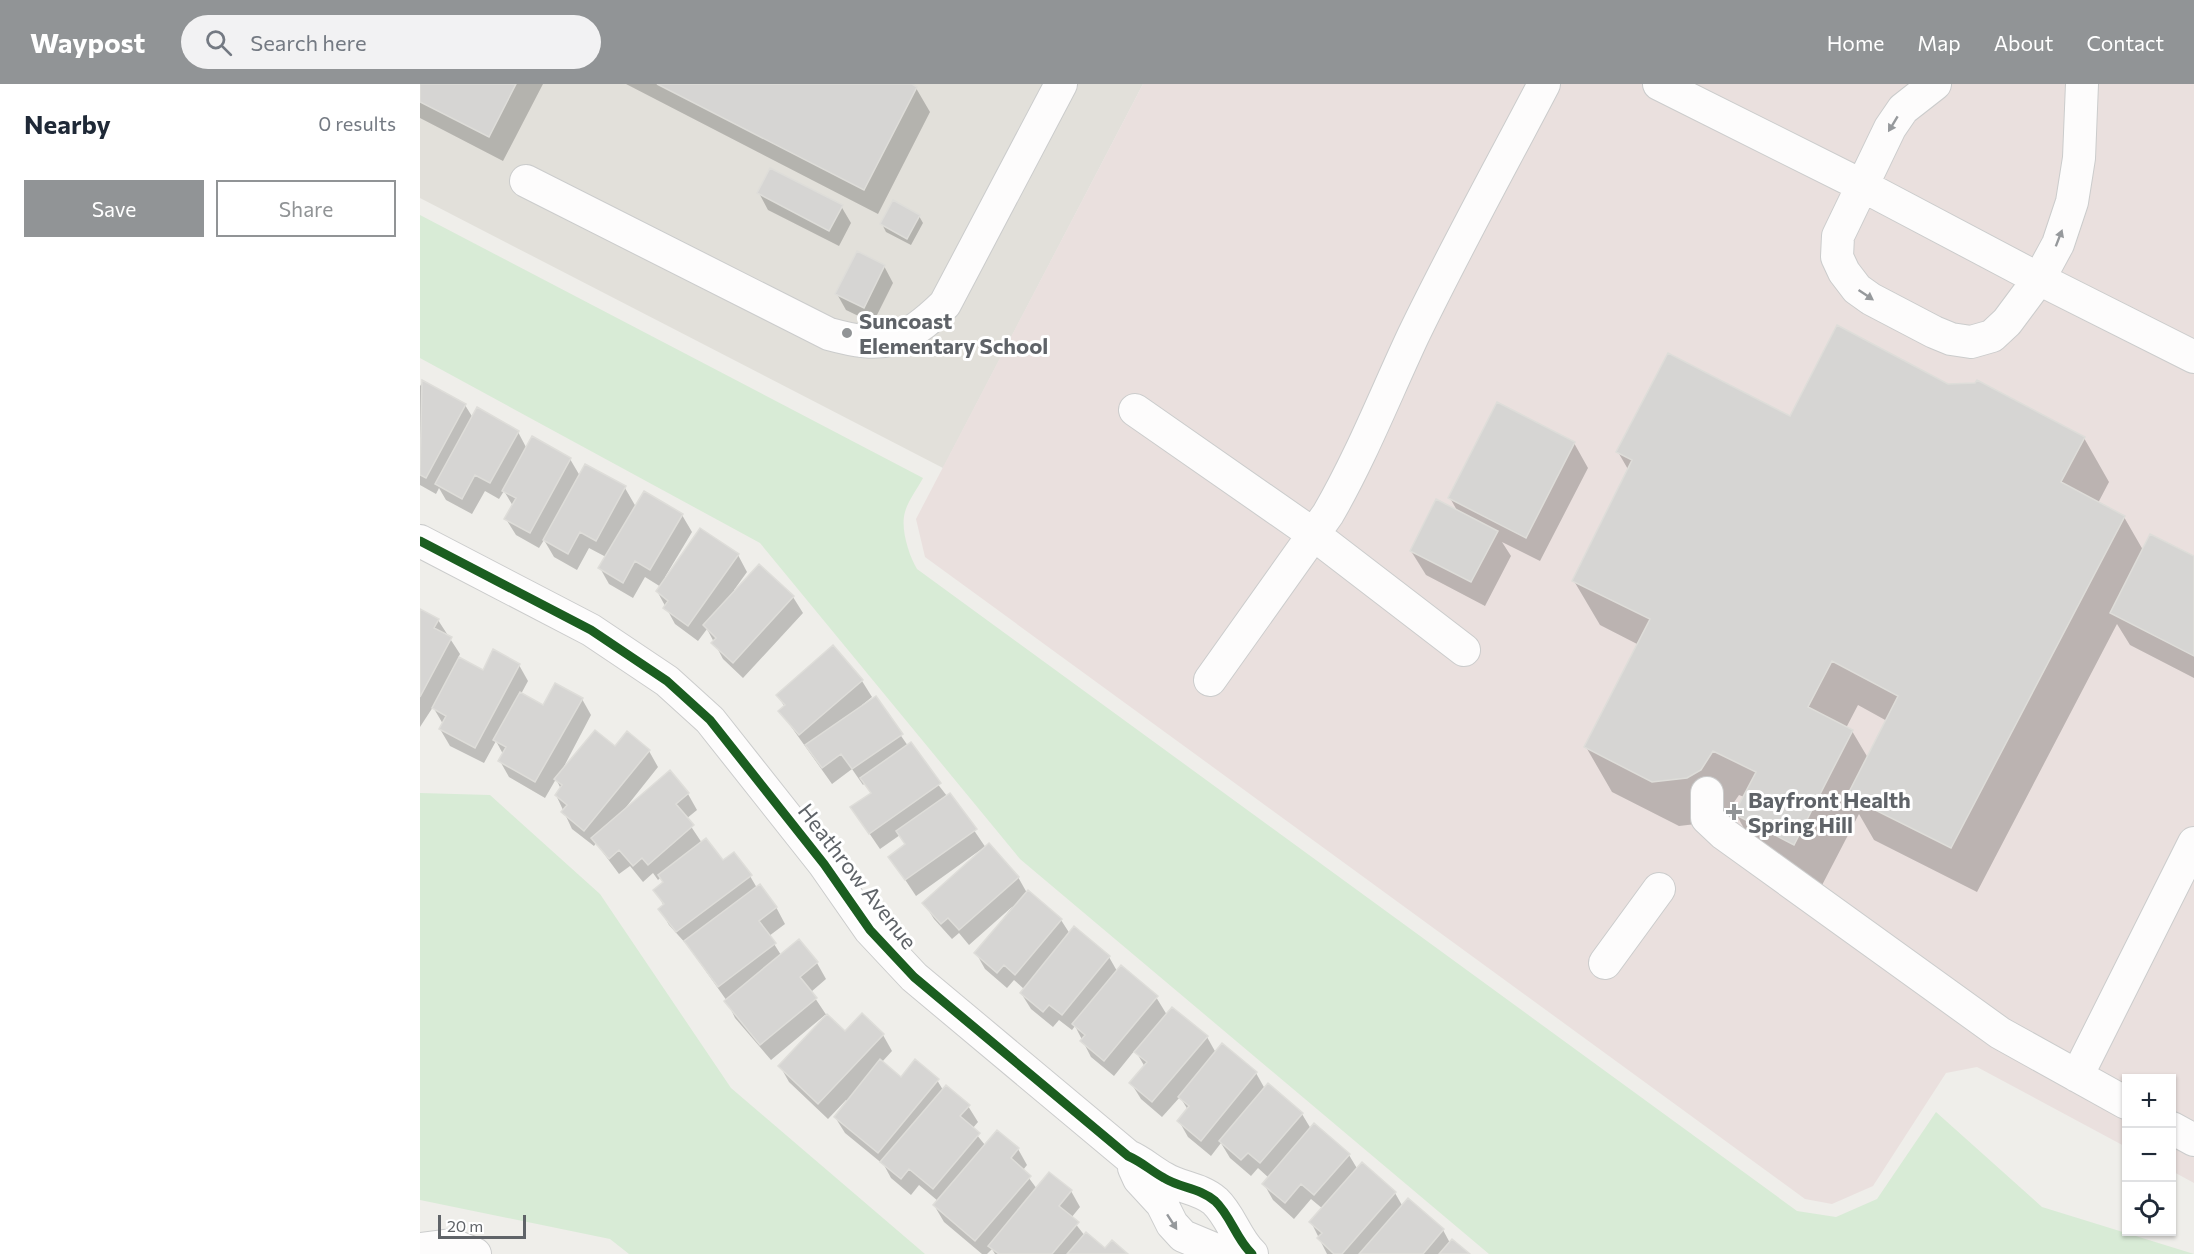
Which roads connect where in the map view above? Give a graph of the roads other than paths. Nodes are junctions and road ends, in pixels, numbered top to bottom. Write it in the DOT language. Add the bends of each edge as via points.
graph roads {
  1 [pos="1061,84"];
  2 [pos="1544,84"];
  3 [pos="1659,84"];
  4 [pos="1935,84"];
  5 [pos="2082,84"];
  6 [pos="526,182"];
  7 [pos="1863,186"];
  8 [pos="2039,279"];
  9 [pos="2193,354"];
  10 [pos="1134,410"];
  11 [pos="1312,534"];
  12 [pos="420,541"];
  13 [pos="1464,650"];
  14 [pos="1210,680"];
  15 [pos="1707,793"];
  16 [pos="2194,843"];
  17 [pos="1659,889"];
  18 [pos="1605,963"];
  19 [pos="2077,1076"];
  20 [pos="2122,1100"];
  21 [pos="2176,1130"];
  22 [pos="2194,1140"];
  23 [pos="1128,1156"];
  24 [pos="420,1249"];
  25 [pos="475,1254"];
  26 [pos="1226,1254"];
  27 [pos="1252,1254"];
  1 -- 6 [label="street" via="945,304 921,327 898,338 863,344 829,334"];
  2 -- 11 [label="street" via="1413,337 1363,450"];
  3 -- 7 [label="street"];
  4 -- 7 [label="street, one-way" via="1902,109"];
  8 -- 5 [label="street, one-way" via="2058,244 2072,202 2079,158"];
  7 -- 8 [label="street"];
  7 -- 8 [label="street, one-way" via="1838,236 1837,257 1857,289 1871,299 1934,332 1971,342 1992,336"];
  8 -- 9 [label="street"];
  10 -- 11 [label="street"];
  11 -- 13 [label="street"];
  11 -- 14 [label="street"];
  12 -- 23 [label="street, Heathrow Avenue" via="591,630 667,681 710,720 824,864 870,930 914,977"];
  15 -- 19 [label="street" via="1707,818 1724,834 2000,1033"];
  16 -- 19 [label="street"];
  17 -- 18 [label="street"];
  19 -- 20 [label="street"];
  21 -- 22 [label="street"];
  23 -- 26 [label="street, Heathrow Avenue, one-way" via="1139,1179 1183,1236"];
  23 -- 27 [label="street, Heathrow Avenue" via="1163,1178 1214,1200"];
  24 -- 25 [label="street" via="453,1245"];
}
